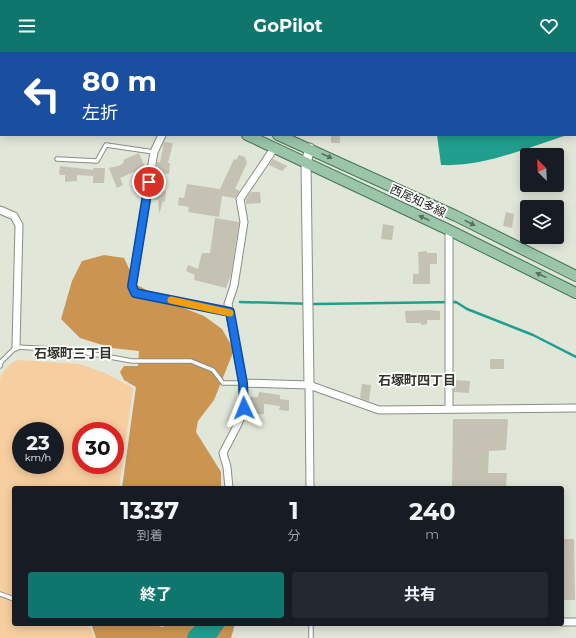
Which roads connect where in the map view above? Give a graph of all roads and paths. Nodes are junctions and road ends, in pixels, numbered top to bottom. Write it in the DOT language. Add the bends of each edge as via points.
graph roads {
  1 [pos="162,136"];
  2 [pos="249,136"];
  3 [pos="280,136"];
  4 [pos="275,147"];
  5 [pos="310,148"];
  6 [pos="154,152"];
  7 [pos="57,159"];
  8 [pos="306,163"];
  9 [pos="0,210"];
  10 [pos="449,230"];
  11 [pos="576,276"];
  12 [pos="576,293"];
  13 [pos="230,312"];
  14 [pos="16,347"];
  15 [pos="0,366"];
  16 [pos="243,383"];
  17 [pos="310,385"];
  18 [pos="576,408"];
  19 [pos="449,409"];
  20 [pos="229,486"];
  21 [pos="310,486"];
  22 [pos="0,594"];
  23 [pos="12,598"];
  24 [pos="564,622"];
  25 [pos="576,622"];
  26 [pos="311,626"];
  27 [pos="311,638"];
  1 -- 6 [label="street"];
  2 -- 4 [label="main road, 西尾知多線"];
  3 -- 5 [label="main road, 西尾知多線"];
  4 -- 8 [label="main road, 西尾知多線"];
  4 -- 13 [label="street" via="240,199 244,222 234,286 228,304"];
  5 -- 8 [label="street"];
  5 -- 11 [label="main road, 西尾知多線, one-way" via="456,216"];
  6 -- 7 [label="lane" via="106,145 97,161"];
  6 -- 13 [label="street" via="132,286 135,293"];
  10 -- 8 [label="main road, 西尾知多線, one-way"];
  8 -- 17 [label="street"];
  9 -- 14 [label="street" via="14,216 19,225"];
  12 -- 10 [label="main road, 西尾知多線, one-way"];
  10 -- 19 [label="street"];
  13 -- 16 [label="street"];
  14 -- 15 [label="lane"];
  14 -- 16 [label="lane" via="71,350 132,361 191,361 212,370 224,383"];
  16 -- 17 [label="street"];
  16 -- 20 [label="street" via="244,408 223,453"];
  17 -- 19 [label="street" via="379,410"];
  17 -- 21 [label="street"];
  18 -- 19 [label="street"];
  22 -- 23 [label="lane"];
  24 -- 25 [label="street"];
  26 -- 27 [label="lane"];
}
